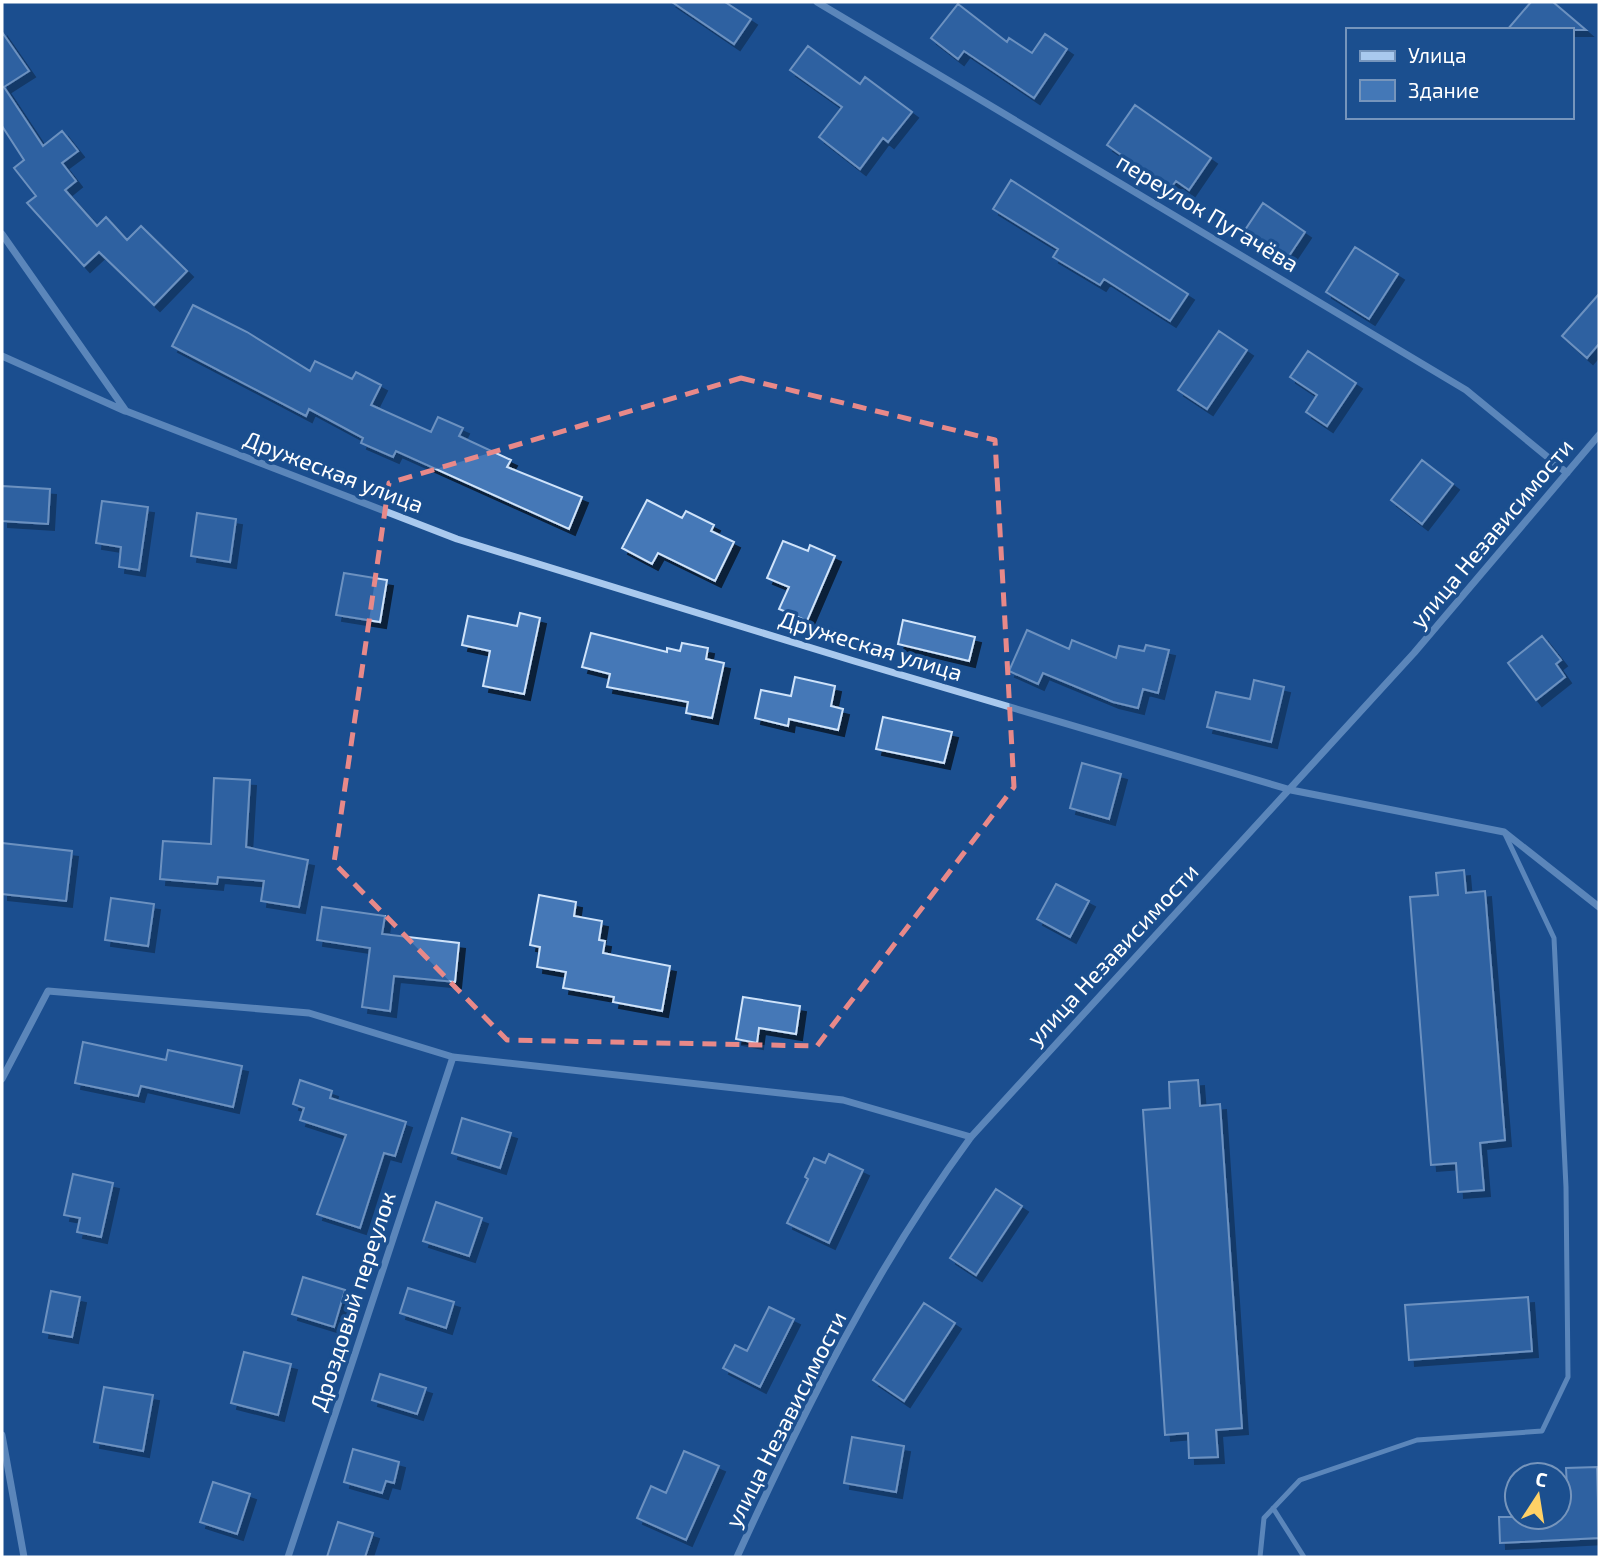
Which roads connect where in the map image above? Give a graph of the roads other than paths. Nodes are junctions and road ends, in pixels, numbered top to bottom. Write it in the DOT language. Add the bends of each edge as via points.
graph roads {
  1 [pos="817,2"];
  2 [pos="2,234"];
  3 [pos="2,356"];
  4 [pos="126,411"];
  5 [pos="1599,435"];
  6 [pos="1567,473"];
  7 [pos="1291,790"];
  8 [pos="1504,832"];
  9 [pos="1599,907"];
  10 [pos="453,1057"];
  11 [pos="2,1079"];
  12 [pos="971,1137"];
  13 [pos="2,1435"];
  14 [pos="1273,1508"];
  15 [pos="24,1557"];
  16 [pos="288,1557"];
  17 [pos="737,1557"];
  18 [pos="1260,1557"];
  19 [pos="1304,1557"];
  1 -- 6 [label="street, переулок Пугачёва" via="1466,390"];
  2 -- 4 [label="street"];
  3 -- 4 [label="street, Дружеская улица"];
  4 -- 7 [label="street, Дружеская улица" via="457,539"];
  5 -- 6 [label="street, улица Независимости"];
  6 -- 7 [label="street, улица Независимости"];
  7 -- 8 [label="street, Дружеская улица"];
  7 -- 12 [label="street, улица Независимости"];
  8 -- 9 [label="street, Дружеская улица"];
  8 -- 14 [label="lane" via="1554,938 1566,1186 1568,1377 1542,1431 1417,1440 1300,1480"];
  10 -- 11 [label="street" via="309,1013 48,990"];
  10 -- 12 [label="street" via="844,1100"];
  10 -- 16 [label="street, Дроздовый переулок"];
  12 -- 17 [label="street, улица Независимости" via="895,1251 789,1443"];
  13 -- 15 [label="street"];
  14 -- 18 [label="lane" via="1264,1518"];
  14 -- 19 [label="lane"];
}
